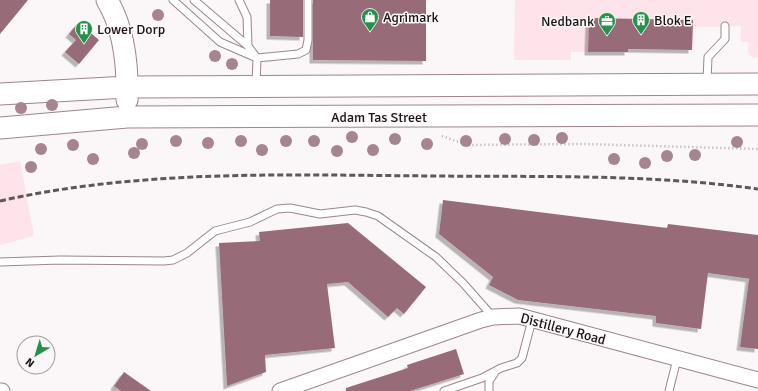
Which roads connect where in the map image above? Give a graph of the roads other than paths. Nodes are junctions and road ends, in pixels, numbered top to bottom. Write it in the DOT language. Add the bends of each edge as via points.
graph roads {
  1 [pos="107,0"];
  2 [pos="173,0"];
  3 [pos="194,0"];
  4 [pos="240,0"];
  5 [pos="308,0"];
  6 [pos="725,26"];
  7 [pos="248,46"];
  8 [pos="257,58"];
  9 [pos="707,84"];
  10 [pos="758,84"];
  11 [pos="256,86"];
  12 [pos="127,87"];
  13 [pos="0,94"];
  14 [pos="758,115"];
  15 [pos="127,117"];
  16 [pos="0,128"];
  17 [pos="0,262"];
  18 [pos="493,317"];
  19 [pos="532,320"];
  20 [pos="677,358"];
  21 [pos="497,371"];
  22 [pos="758,380"];
  23 [pos="280,391"];
  24 [pos="444,391"];
  25 [pos="489,391"];
  26 [pos="669,391"];
  1 -- 12 [label="main road" via="121,35 127,64"];
  2 -- 8 [label="lane" via="220,42"];
  3 -- 7 [label="lane"];
  4 -- 7 [label="lane" via="247,17"];
  5 -- 8 [label="lane" via="306,50 298,54"];
  6 -- 9 [label="lane" via="725,39 708,57"];
  7 -- 8 [label="lane"];
  8 -- 11 [label="lane"];
  9 -- 10 [label="main road"];
  9 -- 11 [label="main road"];
  11 -- 12 [label="main road"];
  12 -- 13 [label="main road"];
  12 -- 15 [label="main road"];
  14 -- 15 [label="main road, Adam Tas Street"];
  15 -- 16 [label="main road, Adam Tas Street"];
  17 -- 18 [label="lane" via="169,261 187,253 215,231 250,222 277,209 290,208 320,214 355,210 378,216 436,257 455,274"];
  18 -- 19 [label="street, Distillery Road" via="519,316"];
  18 -- 23 [label="street, Distillery Road"];
  19 -- 20 [label="street, Distillery Road"];
  19 -- 21 [label="lane" via="522,358 517,363"];
  20 -- 22 [label="street, Distillery Road"];
  20 -- 26 [label="lane"];
  21 -- 24 [label="lane"];
  21 -- 25 [label="lane" via="489,381"];
}
